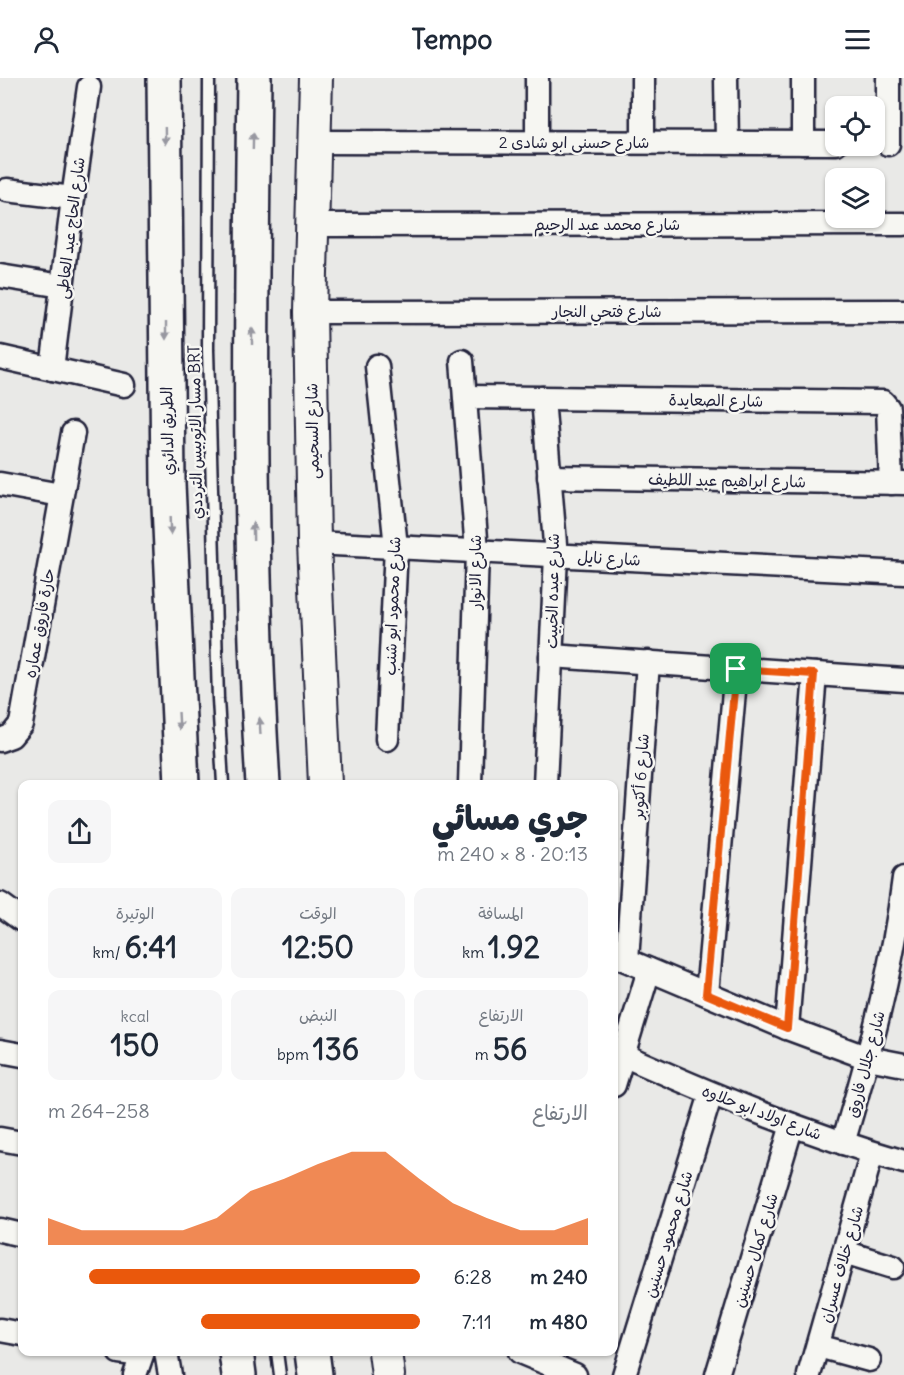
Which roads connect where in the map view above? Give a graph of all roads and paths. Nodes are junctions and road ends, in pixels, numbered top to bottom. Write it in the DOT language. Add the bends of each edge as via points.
graph roads {
  1 [pos="164,78"];
  2 [pos="209,78"];
  3 [pos="254,78"];
  4 [pos="316,78"];
  5 [pos="537,78"];
  6 [pos="643,78"];
  7 [pos="726,78"];
  8 [pos="802,78"];
  9 [pos="888,78"];
  10 [pos="89,87"];
  11 [pos="313,142"];
  12 [pos="537,142"];
  13 [pos="643,142"];
  14 [pos="727,143"];
  15 [pos="803,143"];
  16 [pos="825,143"];
  17 [pos="889,144"];
  18 [pos="7,190"];
  19 [pos="72,198"];
  20 [pos="904,224"];
  21 [pos="310,225"];
  22 [pos="0,276"];
  23 [pos="62,286"];
  24 [pos="904,310"];
  25 [pos="310,312"];
  26 [pos="0,357"];
  27 [pos="462,361"];
  28 [pos="377,366"];
  29 [pos="52,369"];
  30 [pos="124,385"];
  31 [pos="465,397"];
  32 [pos="543,398"];
  33 [pos="72,433"];
  34 [pos="549,477"];
  35 [pos="898,483"];
  36 [pos="0,484"];
  37 [pos="62,495"];
  38 [pos="314,543"];
  39 [pos="396,547"];
  40 [pos="477,551"];
  41 [pos="556,556"];
  42 [pos="904,573"];
  43 [pos="551,656"];
  44 [pos="648,662"];
  45 [pos="736,669"];
  46 [pos="814,674"];
  47 [pos="904,680"];
  48 [pos="387,739"];
  49 [pos="0,740"];
  50 [pos="182,780"];
  51 [pos="223,780"];
  52 [pos="263,780"];
  53 [pos="325,780"];
  54 [pos="470,780"];
  55 [pos="545,780"];
  56 [pos="903,889"];
  57 [pos="0,904"];
  58 [pos="18,917"];
  59 [pos="620,958"];
  60 [pos="649,970"];
  61 [pos="896,979"];
  62 [pos="706,994"];
  63 [pos="787,1028"];
  64 [pos="0,1052"];
  65 [pos="618,1053"];
  66 [pos="18,1054"];
  67 [pos="868,1058"];
  68 [pos="904,1065"];
  69 [pos="711,1094"];
  70 [pos="792,1125"];
  71 [pos="0,1139"];
  72 [pos="18,1142"];
  73 [pos="843,1143"];
  74 [pos="872,1153"];
  75 [pos="904,1162"];
  76 [pos="0,1230"];
  77 [pos="18,1234"];
  78 [pos="844,1252"];
  79 [pos="893,1267"];
  80 [pos="0,1330"];
  81 [pos="18,1333"];
  82 [pos="818,1346"];
  83 [pos="167,1356"];
  84 [pos="237,1356"];
  85 [pos="278,1356"];
  86 [pos="313,1356"];
  87 [pos="386,1356"];
  88 [pos="533,1356"];
  89 [pos="869,1360"];
  90 [pos="570,1374"];
  91 [pos="170,1375"];
  92 [pos="239,1375"];
  93 [pos="280,1375"];
  94 [pos="315,1375"];
  95 [pos="388,1375"];
  96 [pos="624,1375"];
  97 [pos="717,1375"];
  98 [pos="809,1375"];
  1 -- 50 [label="highway, الطريق الدائري, one-way" via="168,484"];
  2 -- 51 [label="lane, مسار الاتوبيس الترددي BRT" via="208,350"];
  52 -- 3 [label="highway, one-way" via="252,487"];
  4 -- 11 [label="street, شارع السحيمى"];
  5 -- 12 [label="street"];
  6 -- 13 [label="street"];
  7 -- 14 [label="street"];
  8 -- 15 [label="street"];
  9 -- 17 [label="street"];
  10 -- 19 [label="street, شارع الحاج عبد العاطى"];
  11 -- 12 [label="street, شارع حسنى ابو شادى 2"];
  11 -- 21 [label="street, شارع السحيمى"];
  12 -- 13 [label="street, شارع حسنى ابو شادى 2"];
  13 -- 14 [label="street, شارع حسنى ابو شادى 2"];
  14 -- 15 [label="street, شارع حسنى ابو شادى 2"];
  15 -- 16 [label="street, شارع حسنى ابو شادى 2"];
  18 -- 19 [label="street"];
  19 -- 23 [label="street, شارع الحاج عبد العاطى"];
  20 -- 21 [label="street, شارع محمد عبد الرحيم"];
  21 -- 25 [label="street, شارع السحيمى"];
  22 -- 23 [label="street"];
  23 -- 29 [label="street, شارع الحاج عبد العاطى"];
  24 -- 25 [label="street, شارع فتحي النجار"];
  25 -- 38 [label="street, شارع السحيمى"];
  26 -- 29 [label="street"];
  27 -- 31 [label="street, شارع الانوار"];
  28 -- 39 [label="street, شارع محمود ابو شنب"];
  29 -- 30 [label="street"];
  31 -- 32 [label="street, شارع الصعايدة"];
  31 -- 40 [label="street, شارع الانوار"];
  32 -- 34 [label="street, شارع عبده الخبيت"];
  32 -- 35 [label="street, شارع الصعايدة" via="883,402 888,408"];
  33 -- 37 [label="street, حارة فاروق عماره"];
  34 -- 35 [label="street, شارع ابراهيم عبد اللطيف"];
  34 -- 41 [label="street, شارع عبده الخبيت"];
  36 -- 37 [label="street"];
  37 -- 49 [label="street, حارة فاروق عماره" via="21,724 11,736"];
  38 -- 39 [label="street, شارع نايل"];
  38 -- 53 [label="street, شارع السحيمى"];
  39 -- 40 [label="street, شارع نايل"];
  39 -- 48 [label="street, شارع محمود ابو شنب"];
  40 -- 41 [label="street, شارع نايل"];
  40 -- 54 [label="street, شارع الانوار"];
  41 -- 42 [label="street, شارع نايل"];
  41 -- 43 [label="street, شارع عبده الخبيت"];
  43 -- 44 [label="street"];
  43 -- 55 [label="street, شارع عبده الخبيت"];
  44 -- 45 [label="street"];
  44 -- 59 [label="street, شارع 6 أكتوبر"];
  45 -- 46 [label="street"];
  45 -- 62 [label="street"];
  46 -- 47 [label="street"];
  46 -- 63 [label="street"];
  56 -- 61 [label="street, شارع جلال فاروق"];
  57 -- 58 [label="street"];
  59 -- 60 [label="street"];
  60 -- 62 [label="street"];
  60 -- 65 [label="street"];
  61 -- 67 [label="street, شارع جلال فاروق"];
  62 -- 63 [label="street"];
  63 -- 67 [label="street"];
  64 -- 66 [label="street"];
  65 -- 69 [label="street, شارع اولاد ابو حلاوه"];
  67 -- 68 [label="street"];
  67 -- 73 [label="street, شارع جلال فاروق"];
  69 -- 70 [label="street, شارع اولاد ابو حلاوه"];
  69 -- 96 [label="street, شارع محمود حسنين"];
  70 -- 73 [label="street, شارع اولاد ابو حلاوه"];
  70 -- 97 [label="street, شارع كمال حسنين"];
  71 -- 72 [label="street"];
  73 -- 74 [label="street, شارع اولاد ابو حلاوه"];
  74 -- 75 [label="street, شارع اولاد ابو حلاوه"];
  74 -- 78 [label="street, شارع خلاف عسران"];
  76 -- 77 [label="street"];
  78 -- 79 [label="street"];
  78 -- 82 [label="street, شارع خلاف عسران"];
  80 -- 81 [label="street"];
  82 -- 89 [label="street"];
  82 -- 98 [label="street, شارع خلاف عسران"];
  83 -- 91 [label="street"];
  84 -- 92 [label="highway"];
  85 -- 93 [label="lane"];
  86 -- 94 [label="highway"];
  87 -- 95 [label="street"];
  88 -- 90 [label="street"];
}
